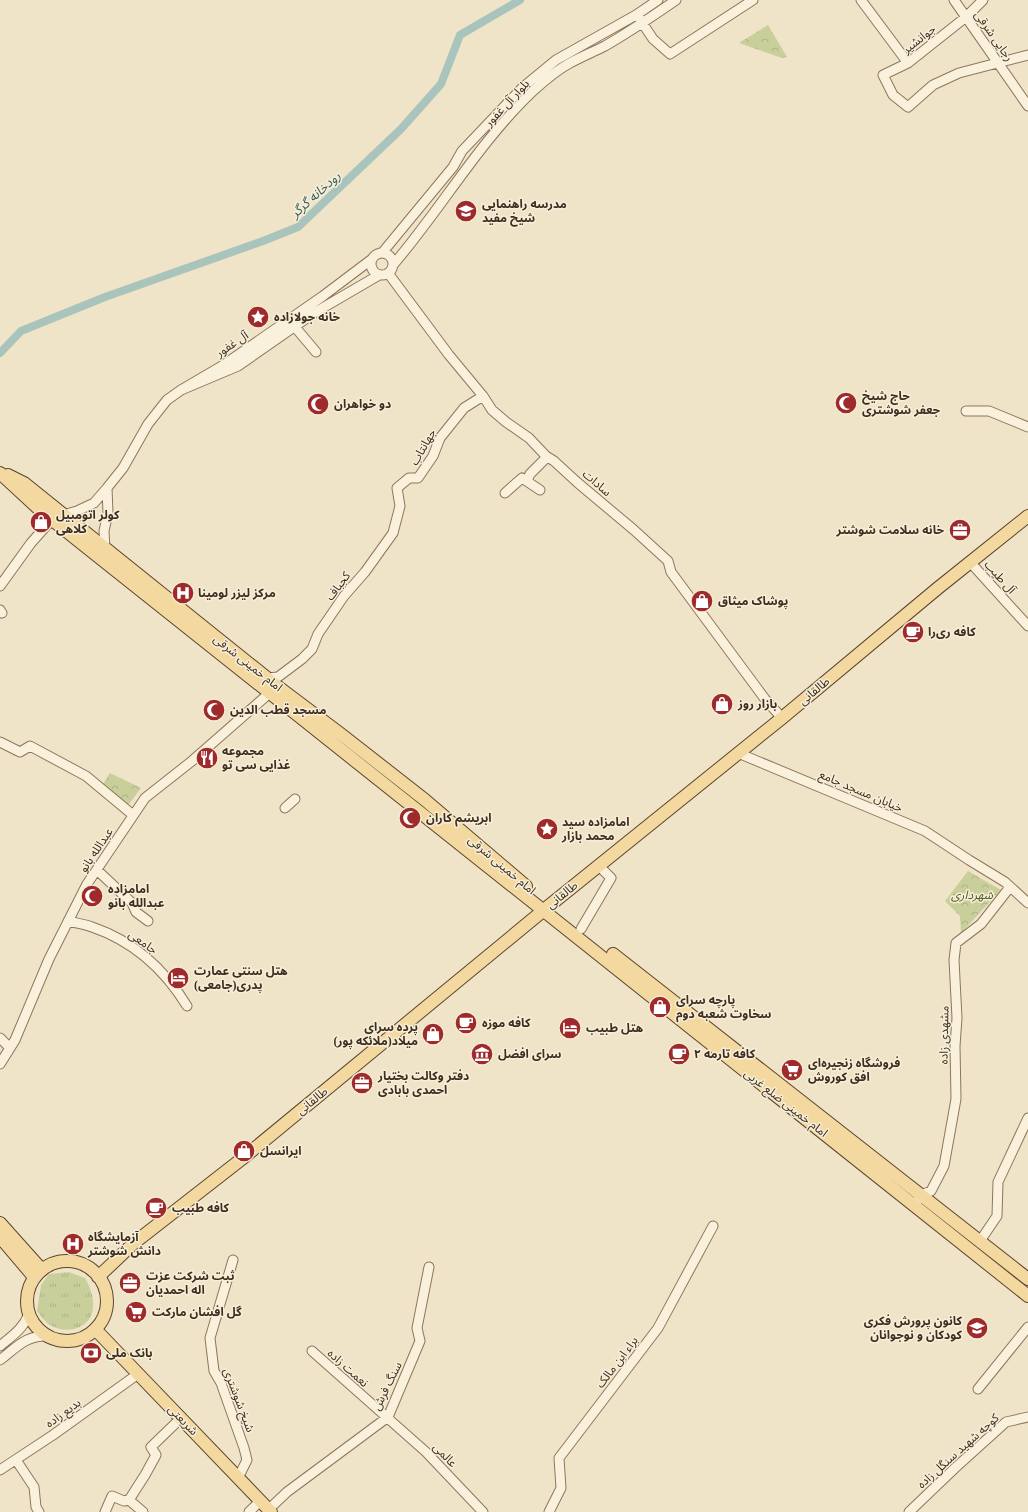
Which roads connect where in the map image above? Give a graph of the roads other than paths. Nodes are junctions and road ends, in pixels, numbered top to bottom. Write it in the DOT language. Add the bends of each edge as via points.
graph roads {
  1 [pos="658,0"];
  2 [pos="676,0"];
  3 [pos="752,0"];
  4 [pos="861,0"];
  5 [pos="954,0"];
  6 [pos="983,0"];
  7 [pos="636,15"];
  8 [pos="966,17"];
  9 [pos="642,24"];
  10 [pos="1028,55"];
  11 [pos="908,63"];
  12 [pos="998,63"];
  13 [pos="1028,106"];
  14 [pos="382,253"];
  15 [pos="372,259"];
  16 [pos="387,271"];
  17 [pos="295,327"];
  18 [pos="316,352"];
  19 [pos="181,390"];
  20 [pos="483,396"];
  21 [pos="966,411"];
  22 [pos="1028,427"];
  23 [pos="547,457"];
  24 [pos="0,472"];
  25 [pos="527,481"];
  26 [pos="107,488"];
  27 [pos="397,488"];
  28 [pos="540,490"];
  29 [pos="505,493"];
  30 [pos="1028,516"];
  31 [pos="59,518"];
  32 [pos="105,549"];
  33 [pos="970,562"];
  34 [pos="0,586"];
  35 [pos="1028,626"];
  36 [pos="267,678"];
  37 [pos="274,689"];
  38 [pos="782,718"];
  39 [pos="0,742"];
  40 [pos="738,753"];
  41 [pos="295,799"];
  42 [pos="285,808"];
  43 [pos="133,815"];
  44 [pos="602,869"];
  45 [pos="97,870"];
  46 [pos="1010,887"];
  47 [pos="1028,903"];
  48 [pos="547,908"];
  49 [pos="68,921"];
  50 [pos="148,921"];
  51 [pos="581,929"];
  52 [pos="187,1006"];
  53 [pos="0,1038"];
  54 [pos="10,1048"];
  55 [pos="0,1064"];
  56 [pos="1028,1118"];
  57 [pos="918,1200"];
  58 [pos="0,1223"];
  59 [pos="713,1226"];
  60 [pos="0,1237"];
  61 [pos="980,1241"];
  62 [pos="233,1260"];
  63 [pos="429,1267"];
  64 [pos="38,1273"];
  65 [pos="98,1277"];
  66 [pos="1028,1279"];
  67 [pos="1028,1296"];
  68 [pos="29,1314"];
  69 [pos="1028,1327"];
  70 [pos="95,1329"];
  71 [pos="48,1336"];
  72 [pos="0,1346"];
  73 [pos="312,1351"];
  74 [pos="0,1360"];
  75 [pos="138,1374"];
  76 [pos="978,1389"];
  77 [pos="388,1417"];
  78 [pos="1028,1417"];
  79 [pos="181,1418"];
  80 [pos="16,1460"];
  81 [pos="0,1470"];
  82 [pos="238,1478"];
  83 [pos="129,1500"];
  84 [pos="260,1501"];
  85 [pos="270,1511"];
  86 [pos="39,1512"];
  87 [pos="105,1512"];
  88 [pos="143,1512"];
  89 [pos="248,1512"];
  90 [pos="483,1512"];
  91 [pos="549,1512"];
  92 [pos="910,1512"];
  1 -- 7 [label="street, بلوار آل غفور"];
  2 -- 9 [label="street, بلوار آل غفور"];
  3 -- 9 [label="street" via="670,54 653,39"];
  4 -- 11 [label="street"];
  5 -- 8 [label="street, رجایی شرقی"];
  6 -- 8 [label="street, جوانشیر"];
  7 -- 9 [label="street"];
  7 -- 14 [label="street, بلوار آل غفور" via="556,60 522,88 462,151 453,167"];
  8 -- 11 [label="street, جوانشیر"];
  8 -- 12 [label="street, رجایی شرقی"];
  9 -- 16 [label="street, بلوار آل غفور" via="569,64 534,90 474,158 412,243"];
  10 -- 12 [label="street"];
  11 -- 12 [label="street, جوانشیر" via="883,76 893,95 908,107 933,85 959,73"];
  12 -- 13 [label="street, رجایی شرقی"];
  14 -- 15 [label="street"];
  14 -- 16 [label="street" via="392,259"];
  15 -- 16 [label="street" via="371,266 374,271"];
  15 -- 19 [label="street, آل غفور" via="228,362"];
  16 -- 17 [label="street, آل غفور" via="314,313"];
  16 -- 20 [label="street, سادات"];
  17 -- 18 [label="street"];
  17 -- 19 [label="street, آل غفور" via="238,366"];
  19 -- 26 [label="street, آل غفور" via="167,400 157,412 123,468"];
  20 -- 23 [label="street, سادات" via="492,410 529,438"];
  20 -- 27 [label="street, جهانتاب" via="464,408 440,438 433,456 418,478 409,478"];
  21 -- 22 [label="street" via="989,411"];
  23 -- 25 [label="street" via="530,474"];
  23 -- 38 [label="street, سادات" via="668,561 671,572 765,699"];
  24 -- 31 [label="main road, امام خمینی شرقی" via="24,483"];
  25 -- 28 [label="street"];
  25 -- 29 [label="street" via="522,478"];
  26 -- 31 [label="street, آل غفور" via="94,503"];
  26 -- 32 [label="street"];
  27 -- 36 [label="street, کجباف" via="400,506 393,533 340,602 318,634 312,649 278,677"];
  30 -- 33 [label="main road, طالقانی"];
  31 -- 32 [label="main road, امام خمینی شرقی"];
  31 -- 34 [label="street" via="47,525 31,543"];
  31 -- 37 [label="main road, امام خمینی شرقی"];
  32 -- 36 [label="main road, امام خمینی شرقی"];
  33 -- 35 [label="street, آل طیب"];
  33 -- 38 [label="main road, طالقانی"];
  36 -- 37 [label="main road, امام خمینی شرقی"];
  37 -- 43 [label="street, عبدالله بانو" via="192,761 145,798"];
  37 -- 48 [label="main road, امام خمینی شرقی" via="342,735 425,800"];
  38 -- 40 [label="main road, طالقانی"];
  39 -- 43 [label="street" via="20,752 30,746 86,776"];
  40 -- 46 [label="street, خیابان مسجد جامع" via="925,831"];
  40 -- 48 [label="main road, طالقانی"];
  41 -- 42 [label="street"];
  43 -- 45 [label="street, عبدالله بانو"];
  44 -- 51 [label="street" via="610,878"];
  45 -- 49 [label="street, عبدالله بانو"];
  45 -- 50 [label="street" via="132,903 136,912"];
  46 -- 47 [label="street, خیابان مسجد جامع"];
  46 -- 57 [label="street, مشهدی زاده" via="981,924 956,943 956,1099 944,1166 931,1191"];
  48 -- 51 [label="main road, امام خمینی ضلع غربی"];
  48 -- 57 [label="main road, امام خمینی ضلع غربی"];
  48 -- 65 [label="main road, طالقانی" via="243,1158 134,1243"];
  49 -- 52 [label="street, جامعی" via="92,927 137,951 159,968"];
  49 -- 54 [label="street, عبدالله بانو" via="48,959"];
  51 -- 57 [label="main road, امام خمینی ضلع غربی"];
  53 -- 54 [label="street"];
  54 -- 55 [label="street, عبدالله بانو"];
  56 -- 61 [label="street" via="998,1182 997,1216"];
  57 -- 61 [label="main road, امام خمینی ضلع غربی"];
  57 -- 67 [label="main road, امام خمینی ضلع غربی"];
  58 -- 64 [label="main road"];
  59 -- 91 [label="street, براء ابن مالک" via="658,1328 559,1458 561,1488"];
  60 -- 64 [label="main road"];
  61 -- 66 [label="main road, امام خمینی ضلع غربی"];
  62 -- 82 [label="street, شیخ شوشتری" via="210,1338 214,1371 221,1383 247,1460"];
  63 -- 77 [label="street, سنگ فرش" via="418,1328 420,1341"];
  64 -- 65 [label="main road" via="49,1265 62,1261 76,1262 88,1267"];
  64 -- 68 [label="main road" via="30,1285 27,1299"];
  65 -- 70 [label="main road" via="104,1287 106,1298 104,1315"];
  68 -- 71 [label="main road" via="36,1327"];
  68 -- 72 [label="street" via="18,1332"];
  69 -- 76 [label="street"];
  70 -- 71 [label="main road" via="72,1340"];
  70 -- 75 [label="main road, شریعتی"];
  71 -- 74 [label="street" via="36,1335 26,1339"];
  73 -- 77 [label="street, نعمت زاده"];
  75 -- 79 [label="main road, شریعتی"];
  75 -- 80 [label="street, بدیع زاده"];
  77 -- 85 [label="street, سنگ فرش" via="287,1492"];
  77 -- 90 [label="street, عالمی" via="426,1452"];
  78 -- 92 [label="street, کوچه شهید سنگل زاده" via="1006,1422"];
  79 -- 82 [label="main road, شریعتی"];
  79 -- 83 [label="street" via="151,1447 156,1455"];
  80 -- 81 [label="street, بدیع زاده"];
  80 -- 86 [label="street" via="34,1487"];
  82 -- 84 [label="main road, شریعتی"];
  83 -- 87 [label="street" via="124,1501 112,1496"];
  83 -- 88 [label="street"];
  84 -- 85 [label="main road, شریعتی"];
  84 -- 89 [label="street"];
}
